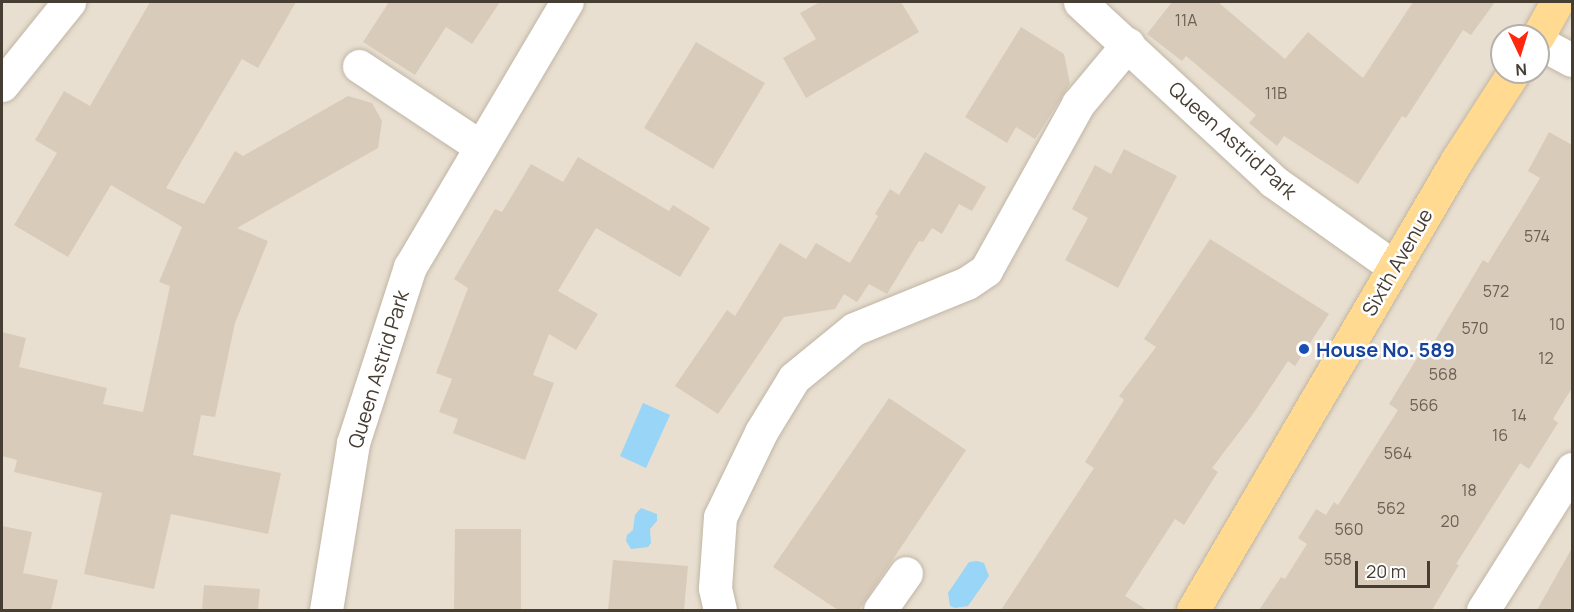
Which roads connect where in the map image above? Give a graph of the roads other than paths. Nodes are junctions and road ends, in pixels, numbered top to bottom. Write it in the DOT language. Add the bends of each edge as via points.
graph roads {
  1 [pos="69,2"];
  2 [pos="567,2"];
  3 [pos="1080,2"];
  4 [pos="1557,2"];
  5 [pos="1545,24"];
  6 [pos="1128,44"];
  7 [pos="1550,48"];
  8 [pos="1572,60"];
  9 [pos="359,66"];
  10 [pos="1506,84"];
  11 [pos="2,85"];
  12 [pos="481,147"];
  13 [pos="1394,267"];
  14 [pos="1572,469"];
  15 [pos="906,573"];
  16 [pos="326,610"];
  17 [pos="720,610"];
  18 [pos="880,610"];
  19 [pos="1193,610"];
  20 [pos="1483,610"];
  1 -- 11 [label="street"];
  2 -- 12 [label="street, Queen Astrid Park"];
  3 -- 6 [label="street, Queen Astrid Park"];
  4 -- 5 [label="main road"];
  6 -- 13 [label="street, Queen Astrid Park" via="1273,181"];
  6 -- 17 [label="street" via="1078,105 986,270 967,284 854,329 795,378 761,432 720,517 715,588"];
  7 -- 8 [label="street"];
  9 -- 12 [label="street"];
  10 -- 13 [label="main road, Sixth Avenue"];
  12 -- 16 [label="street, Queen Astrid Park" via="410,267 353,443"];
  13 -- 19 [label="main road, Sixth Avenue"];
  14 -- 20 [label="street"];
  15 -- 18 [label="street"];
}
